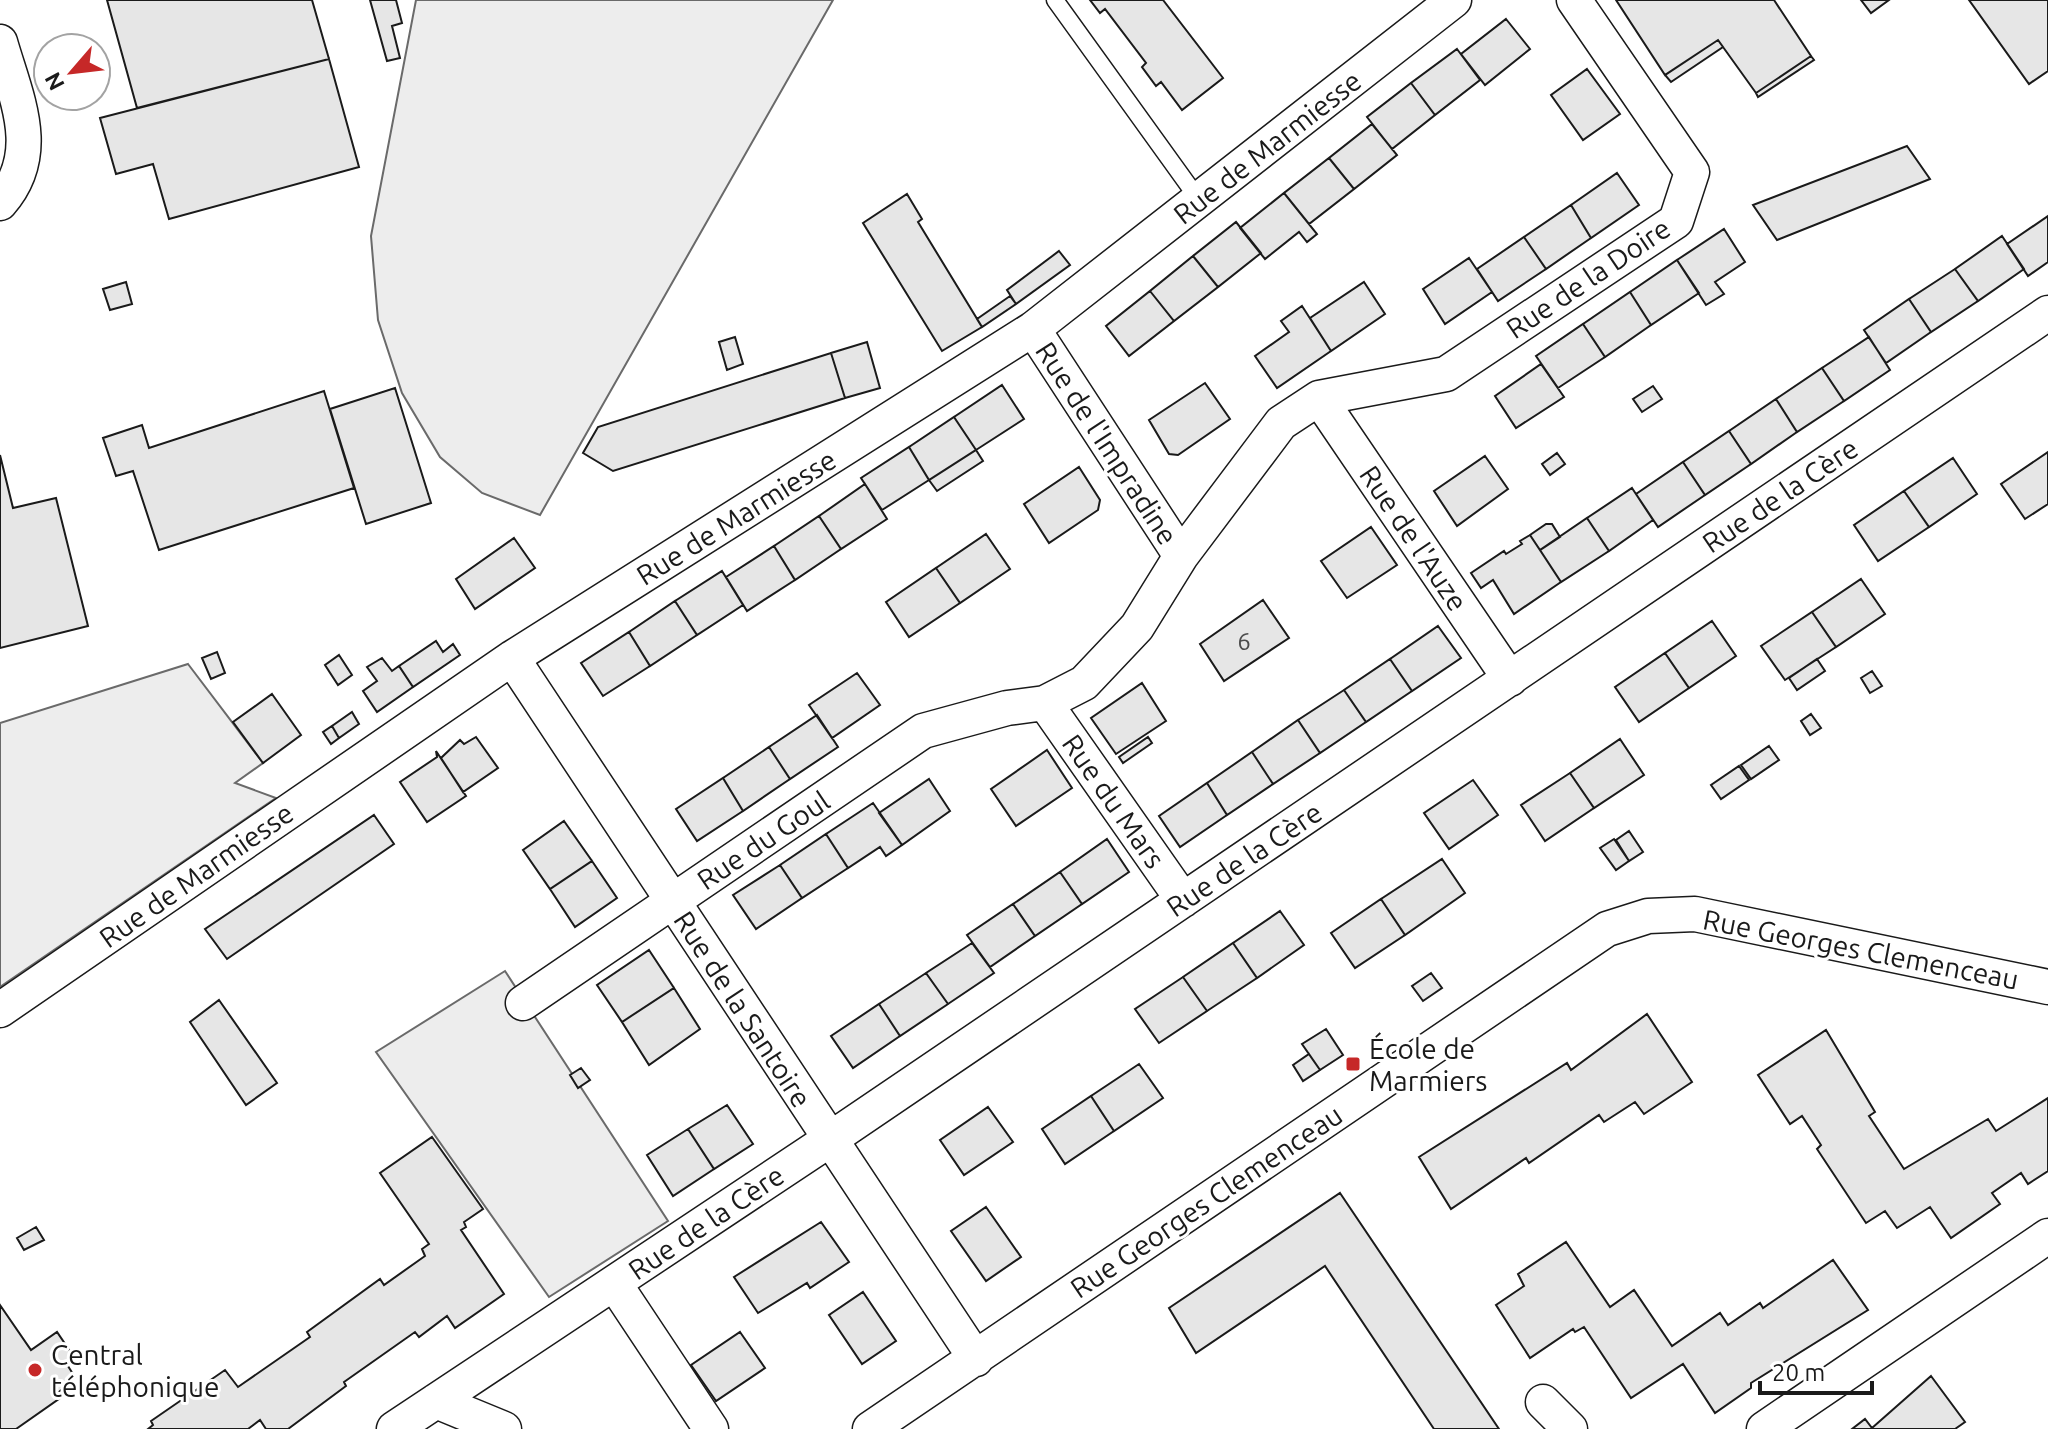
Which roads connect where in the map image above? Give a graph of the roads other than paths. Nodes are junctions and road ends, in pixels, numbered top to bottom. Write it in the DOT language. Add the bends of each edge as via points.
graph roads {
  1 [pos="1055,0"];
  2 [pos="1454,0"];
  3 [pos="1574,0"];
  4 [pos="0,42"];
  5 [pos="1199,200"];
  6 [pos="0,203"];
  7 [pos="2048,313"];
  8 [pos="1033,329"];
  9 [pos="1319,398"];
  10 [pos="1181,556"];
  11 [pos="512,658"];
  12 [pos="1510,679"];
  13 [pos="1045,703"];
  14 [pos="1183,900"];
  15 [pos="672,902"];
  16 [pos="2048,987"];
  17 [pos="523,1003"];
  18 [pos="0,1010"];
  19 [pos="829,1140"];
  20 [pos="2048,1236"];
  21 [pos="614,1283"];
  22 [pos="976,1359"];
  23 [pos="436,1401"];
  24 [pos="1543,1402"];
  25 [pos="394,1429"];
  26 [pos="504,1429"];
  27 [pos="711,1429"];
  28 [pos="870,1429"];
  29 [pos="1570,1429"];
  30 [pos="1764,1429"];
  1 -- 5 [label="lane"];
  2 -- 5 [label="street, Rue de Marmiesse"];
  3 -- 9 [label="street, Rue de la Doire" via="1692,172 1676,221 1446,374"];
  4 -- 6 [label="street" via="24,125 23,166"];
  5 -- 8 [label="street, Rue de Marmiesse"];
  7 -- 12 [label="street, Rue de la Cère"];
  8 -- 10 [label="street, Rue de l'Impradine"];
  8 -- 11 [label="street, Rue de Marmiesse"];
  9 -- 10 [label="street, Rue du Goul" via="1281,423"];
  9 -- 12 [label="street, Rue de l'Auze"];
  10 -- 13 [label="street, Rue du Goul" via="1137,627 1084,683"];
  11 -- 15 [label="street, Rue de la Santoire"];
  11 -- 18 [label="street, Rue de Marmiesse"];
  12 -- 14 [label="street, Rue de la Cère"];
  13 -- 14 [label="street, Rue du Mars"];
  13 -- 15 [label="street, Rue du Goul" via="923,731"];
  14 -- 19 [label="street, Rue de la Cère"];
  15 -- 17 [label="street, Rue du Goul"];
  15 -- 19 [label="street, Rue de la Santoire"];
  16 -- 22 [label="street, Rue Georges Clemenceau" via="1695,914 1648,916 1607,929"];
  19 -- 21 [label="street, Rue de la Cère"];
  19 -- 22 [label="street, Rue de la Santoire"];
  20 -- 30 [label="street"];
  21 -- 23 [label="street, Rue de la Cère"];
  21 -- 27 [label="street"];
  22 -- 28 [label="street, Rue Georges Clemenceau"];
  23 -- 25 [label="street, Rue de la Cère"];
  23 -- 26 [label="street"];
  24 -- 29 [label="street"];
}
